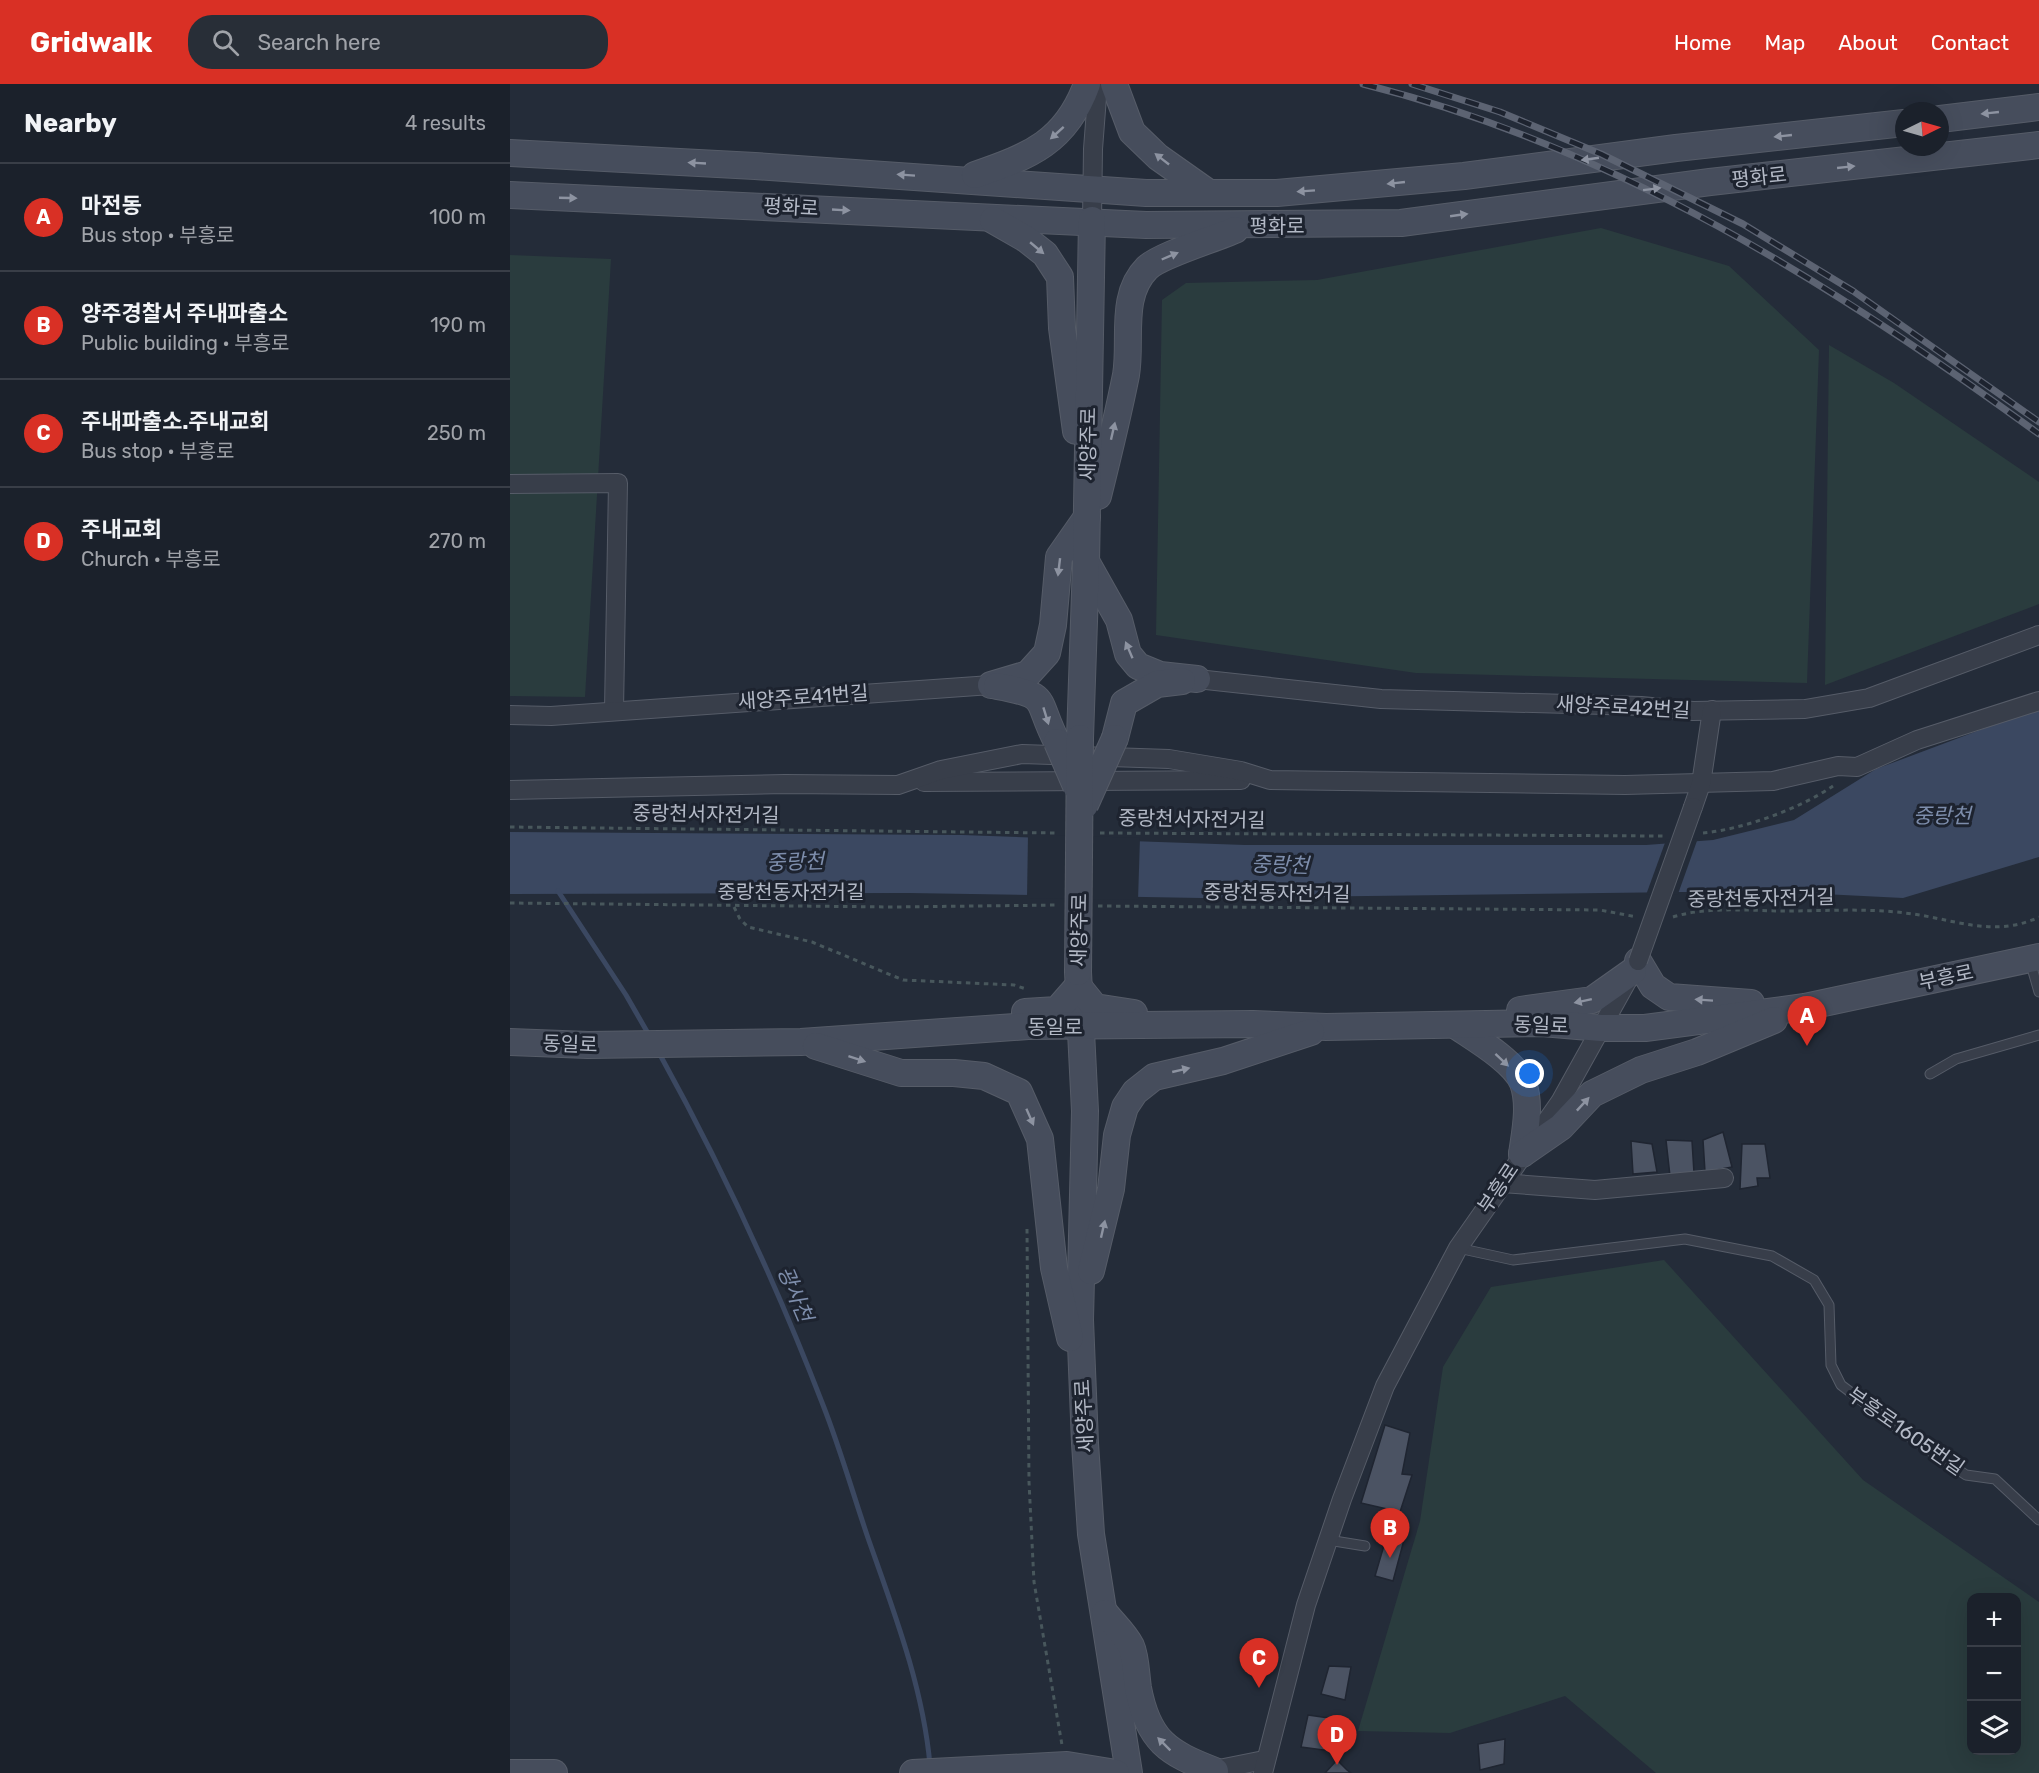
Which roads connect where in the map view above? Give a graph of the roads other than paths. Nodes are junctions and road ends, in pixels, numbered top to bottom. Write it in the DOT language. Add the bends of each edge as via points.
graph roads {
  1 [pos="1087,84"];
  2 [pos="1098,84"];
  3 [pos="1114,84"];
  4 [pos="2039,108"];
  5 [pos="1949,117"];
  6 [pos="1895,124"];
  7 [pos="2039,145"];
  8 [pos="510,153"];
  9 [pos="964,179"];
  10 [pos="1092,188"];
  11 [pos="1209,193"];
  12 [pos="510,195"];
  13 [pos="987,217"];
  14 [pos="1092,220"];
  15 [pos="1247,226"];
  16 [pos="510,483"];
  17 [pos="1087,514"];
  18 [pos="1086,556"];
  19 [pos="2039,635"];
  20 [pos="1197,679"];
  21 [pos="991,685"];
  22 [pos="2039,701"];
  23 [pos="614,710"];
  24 [pos="1712,710"];
  25 [pos="510,716"];
  26 [pos="1069,740"];
  27 [pos="1270,780"];
  28 [pos="908,782"];
  29 [pos="1701,784"];
  30 [pos="510,790"];
  31 [pos="1086,815"];
  32 [pos="2034,958"];
  33 [pos="1635,966"];
  34 [pos="1078,979"];
  35 [pos="2039,992"];
  36 [pos="1805,1007"];
  37 [pos="1253,1024"];
  38 [pos="1444,1025"];
  39 [pos="1081,1027"];
  40 [pos="1326,1027"];
  41 [pos="1601,1028"];
  42 [pos="890,1035"];
  43 [pos="2039,1035"];
  44 [pos="510,1042"];
  45 [pos="801,1042"];
  46 [pos="1930,1074"];
  47 [pos="1522,1154"];
  48 [pos="1724,1178"];
  49 [pos="1502,1183"];
  50 [pos="1458,1248"];
  51 [pos="1082,1283"];
  52 [pos="1082,1391"];
  53 [pos="2039,1520"];
  54 [pos="1328,1540"];
  55 [pos="1365,1546"];
  56 [pos="1104,1612"];
  57 [pos="1263,1767"];
  58 [pos="1209,1772"];
  59 [pos="510,1773"];
  60 [pos="554,1773"];
  61 [pos="913,1773"];
  62 [pos="1116,1773"];
  63 [pos="1129,1773"];
  1 -- 9 [label="main road, one-way" via="1078,109 1063,129 1033,153"];
  2 -- 10 [label="street, 새양주로"];
  11 -- 3 [label="main road, one-way" via="1158,157 1132,132"];
  4 -- 5 [label="main road, one-way"];
  6 -- 11 [label="main road, 평화로, one-way" via="1375,185 1276,193"];
  15 -- 7 [label="main road, 평화로, one-way" via="1401,223 1710,182"];
  9 -- 8 [label="main road, 평화로, one-way"];
  9 -- 10 [label="main road, 평화로"];
  10 -- 11 [label="main road, 평화로"];
  10 -- 14 [label="street, 새양주로"];
  12 -- 13 [label="main road, 평화로, one-way"];
  13 -- 14 [label="main road, 평화로"];
  13 -- 17 [label="main road, one-way" via="1026,239 1045,255 1060,277 1062,328"];
  14 -- 15 [label="main road, 평화로"];
  14 -- 17 [label="main road, 새양주로"];
  18 -- 15 [label="main road, one-way" via="1126,372 1129,308 1134,287 1147,268 1168,256"];
  16 -- 23 [label="street" via="618,483"];
  17 -- 18 [label="main road, 새양주로"];
  17 -- 21 [label="main road, one-way" via="1059,557 1047,653 1028,674"];
  20 -- 18 [label="main road, one-way" via="1161,675 1138,666 1128,654 1119,620"];
  18 -- 26 [label="main road, 새양주로"];
  19 -- 24 [label="street, 새양주로42번길" via="1845,704 1805,710"];
  20 -- 24 [label="street, 새양주로42번길" via="1381,699"];
  20 -- 31 [label="main road, bridge" via="1157,684 1131,698 1121,709 1115,738"];
  21 -- 23 [label="street, 새양주로41번길"];
  21 -- 26 [label="main road, one-way" via="1037,696"];
  22 -- 29 [label="street" via="1917,740 1857,767 1838,766 1773,781"];
  23 -- 25 [label="street, 새양주로41번길"];
  24 -- 29 [label="street"];
  26 -- 31 [label="main road, 새양주로, bridge"];
  27 -- 28 [label="street"];
  27 -- 28 [label="street" via="1169,759 1022,754 941,770"];
  27 -- 29 [label="street"];
  28 -- 30 [label="street"];
  29 -- 33 [label="street, bridge"];
  31 -- 34 [label="main road, 새양주로, bridge"];
  32 -- 35 [label="lane"];
  32 -- 36 [label="main road, 부흥로"];
  36 -- 33 [label="main road, one-way" via="1669,997"];
  33 -- 38 [label="main road, one-way" via="1592,1000"];
  33 -- 41 [label="street"];
  34 -- 37 [label="main road" via="1095,1007"];
  34 -- 39 [label="main road, 새양주로"];
  34 -- 42 [label="main road" via="1057,1010 974,1015"];
  36 -- 41 [label="main road, 부흥로" via="1645,1028"];
  47 -- 36 [label="main road, one-way" via="1561,1127 1592,1094 1641,1070 1697,1052"];
  37 -- 39 [label="main road, 동일로"];
  37 -- 40 [label="main road, 동일로"];
  38 -- 40 [label="main road, 동일로"];
  38 -- 41 [label="main road, 동일로" via="1542,1023"];
  38 -- 47 [label="main road, one-way" via="1502,1059 1522,1083 1527,1121"];
  39 -- 42 [label="main road, 동일로" via="1028,1026"];
  39 -- 51 [label="main road, 새양주로" via="1085,1111"];
  51 -- 40 [label="main road, one-way" via="1094,1268 1111,1189 1117,1135 1125,1107 1135,1092 1154,1077 1223,1061"];
  41 -- 47 [label="street, 부흥로" via="1560,1102"];
  42 -- 45 [label="main road, 동일로"];
  43 -- 46 [label="lane" via="1956,1059"];
  44 -- 45 [label="main road, 동일로"];
  45 -- 52 [label="main road, one-way" via="902,1073 984,1076 1019,1092 1040,1138 1054,1268"];
  47 -- 49 [label="street, 부흥로"];
  48 -- 49 [label="street" via="1595,1190"];
  49 -- 50 [label="street, 부흥로"];
  50 -- 53 [label="lane, 부흥로1605번길" via="1513,1260 1685,1239 1772,1256 1814,1280 1829,1305 1831,1365 1841,1385 1966,1475 1995,1479"];
  50 -- 54 [label="street, 부흥로" via="1385,1386"];
  51 -- 52 [label="main road, 새양주로"];
  52 -- 56 [label="main road, 새양주로" via="1091,1534"];
  54 -- 55 [label="lane"];
  54 -- 57 [label="street, 부흥로" via="1306,1605"];
  58 -- 56 [label="main road, one-way" via="1164,1747 1155,1734 1140,1695 1131,1647"];
  56 -- 63 [label="main road, 새양주로"];
  57 -- 58 [label="street"];
  59 -- 60 [label="main road"];
  61 -- 62 [label="main road" via="1067,1765"];
}
